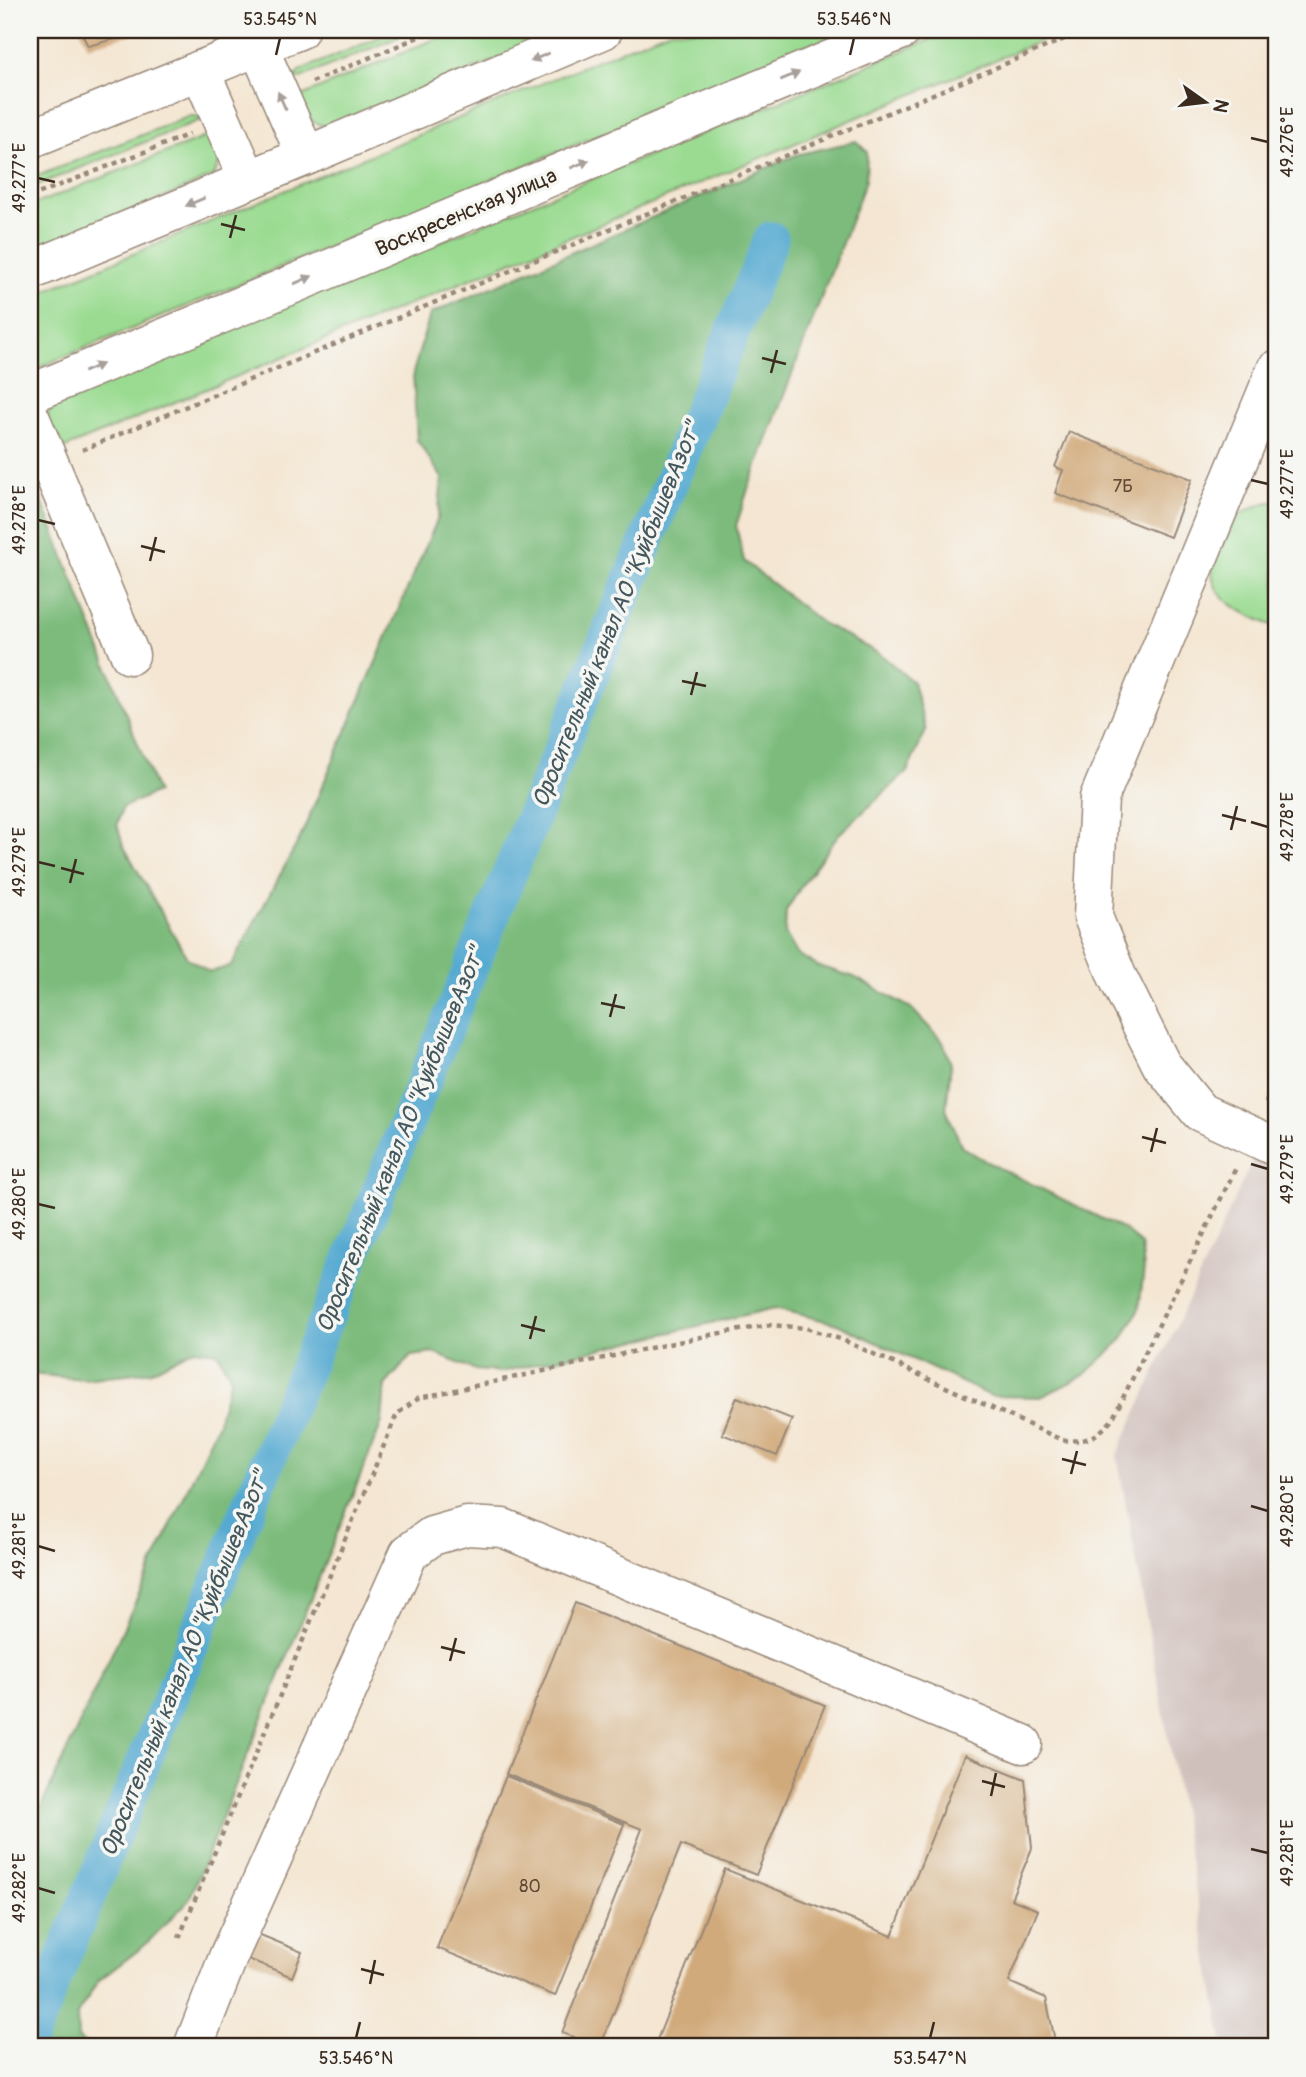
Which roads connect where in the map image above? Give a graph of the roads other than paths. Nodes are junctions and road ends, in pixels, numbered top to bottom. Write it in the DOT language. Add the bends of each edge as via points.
graph roads {
  1 [pos="299,30"];
  2 [pos="603,30"];
  3 [pos="902,30"];
  4 [pos="258,46"];
  5 [pos="200,71"];
  6 [pos="30,139"];
  7 [pos="306,156"];
  8 [pos="248,180"];
  9 [pos="30,271"];
  10 [pos="1276,370"];
  11 [pos="30,394"];
  12 [pos="30,417"];
  13 [pos="130,655"];
  14 [pos="1264,1142"];
  15 [pos="1023,1744"];
  16 [pos="193,2047"];
  1 -- 4 [label="main road"];
  2 -- 7 [label="main road, one-way"];
  11 -- 3 [label="main road, Воскресенская улица, one-way"];
  4 -- 5 [label="main road"];
  7 -- 4 [label="main road, one-way"];
  5 -- 6 [label="main road"];
  5 -- 8 [label="main road"];
  7 -- 8 [label="main road"];
  8 -- 9 [label="main road, one-way"];
  10 -- 14 [label="main road" via="1099,799 1093,917 1161,1064 1200,1112"];
  12 -- 13 [label="main road"];
  15 -- 16 [label="main road" via="503,1528 467,1526 432,1536 409,1553 229,1955"];
}
